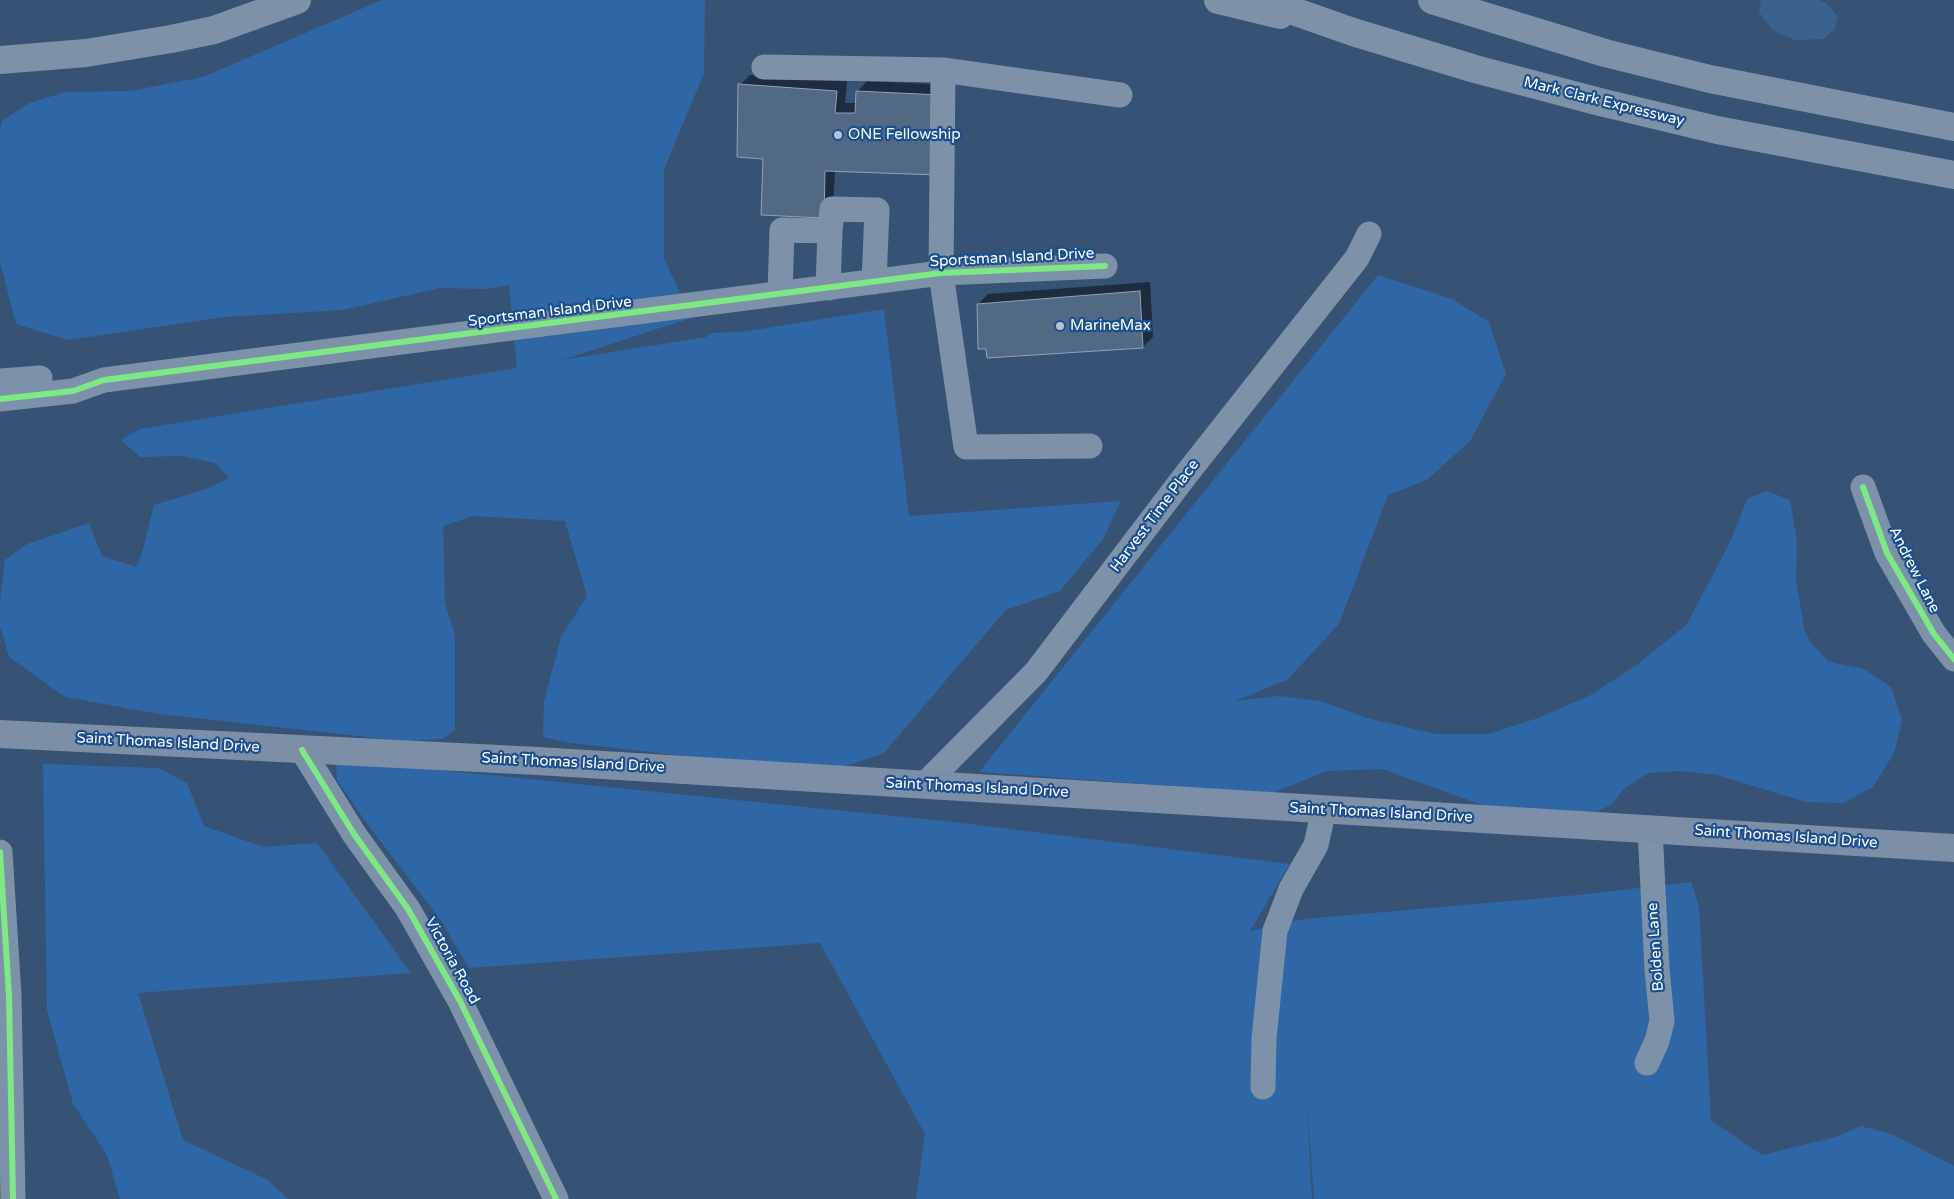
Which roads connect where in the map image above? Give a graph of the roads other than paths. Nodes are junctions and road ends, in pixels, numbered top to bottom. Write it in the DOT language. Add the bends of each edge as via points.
graph roads {
  1 [pos="297,0"];
  2 [pos="1218,0"];
  3 [pos="1262,0"];
  4 [pos="1432,0"];
  5 [pos="1353,32"];
  6 [pos="0,60"];
  7 [pos="764,67"];
  8 [pos="943,70"];
  9 [pos="1120,94"];
  10 [pos="1954,127"];
  11 [pos="1954,175"];
  12 [pos="830,232"];
  13 [pos="1369,234"];
  14 [pos="1104,266"];
  15 [pos="941,273"];
  16 [pos="874,282"];
  17 [pos="828,288"];
  18 [pos="780,294"];
  19 [pos="104,380"];
  20 [pos="0,381"];
  21 [pos="0,399"];
  22 [pos="1090,446"];
  23 [pos="1863,487"];
  24 [pos="1954,659"];
  25 [pos="0,734"];
  26 [pos="302,750"];
  27 [pos="925,784"];
  28 [pos="1324,809"];
  29 [pos="1650,829"];
  30 [pos="1954,848"];
  31 [pos="0,852"];
  32 [pos="4,997"];
  33 [pos="1648,1063"];
  34 [pos="1262,1088"];
  35 [pos="13,1199"];
  36 [pos="556,1199"];
  1 -- 6 [label="highway" via="214,30 171,39 86,53"];
  2 -- 5 [label="highway"];
  3 -- 5 [label="highway, Mark Clark Expressway"];
  4 -- 10 [label="highway" via="1605,53 1710,79"];
  5 -- 11 [label="highway, Mark Clark Expressway" via="1475,69 1627,109 1717,130"];
  7 -- 8 [label="street"];
  8 -- 9 [label="street"];
  8 -- 15 [label="street"];
  12 -- 16 [label="street" via="832,209 877,210"];
  12 -- 17 [label="street"];
  12 -- 18 [label="street" via="782,230"];
  13 -- 27 [label="street, Harvest Time Place" via="1357,258 1036,672"];
  14 -- 15 [label="street, Sportsman Island Drive"];
  15 -- 16 [label="street, Sportsman Island Drive"];
  15 -- 22 [label="street" via="966,447"];
  16 -- 17 [label="street, Sportsman Island Drive"];
  17 -- 18 [label="street, Sportsman Island Drive"];
  18 -- 19 [label="street, Sportsman Island Drive"];
  19 -- 20 [label="street, Sportsman Island Drive" via="74,374"];
  19 -- 21 [label="street, Sportsman Island Drive" via="73,391"];
  23 -- 24 [label="street, Andrew Lane" via="1888,553 1934,634"];
  25 -- 26 [label="main road, Saint Thomas Island Drive"];
  26 -- 27 [label="main road, Saint Thomas Island Drive"];
  26 -- 36 [label="street, Victoria Road" via="354,834 408,909 460,1001"];
  27 -- 28 [label="main road, Saint Thomas Island Drive"];
  28 -- 29 [label="main road, Saint Thomas Island Drive"];
  28 -- 34 [label="street" via="1316,845 1291,889 1274,930"];
  29 -- 30 [label="main road, Saint Thomas Island Drive"];
  29 -- 33 [label="street, Bolden Lane" via="1662,1021"];
  31 -- 32 [label="street"];
  32 -- 35 [label="street"];
}
